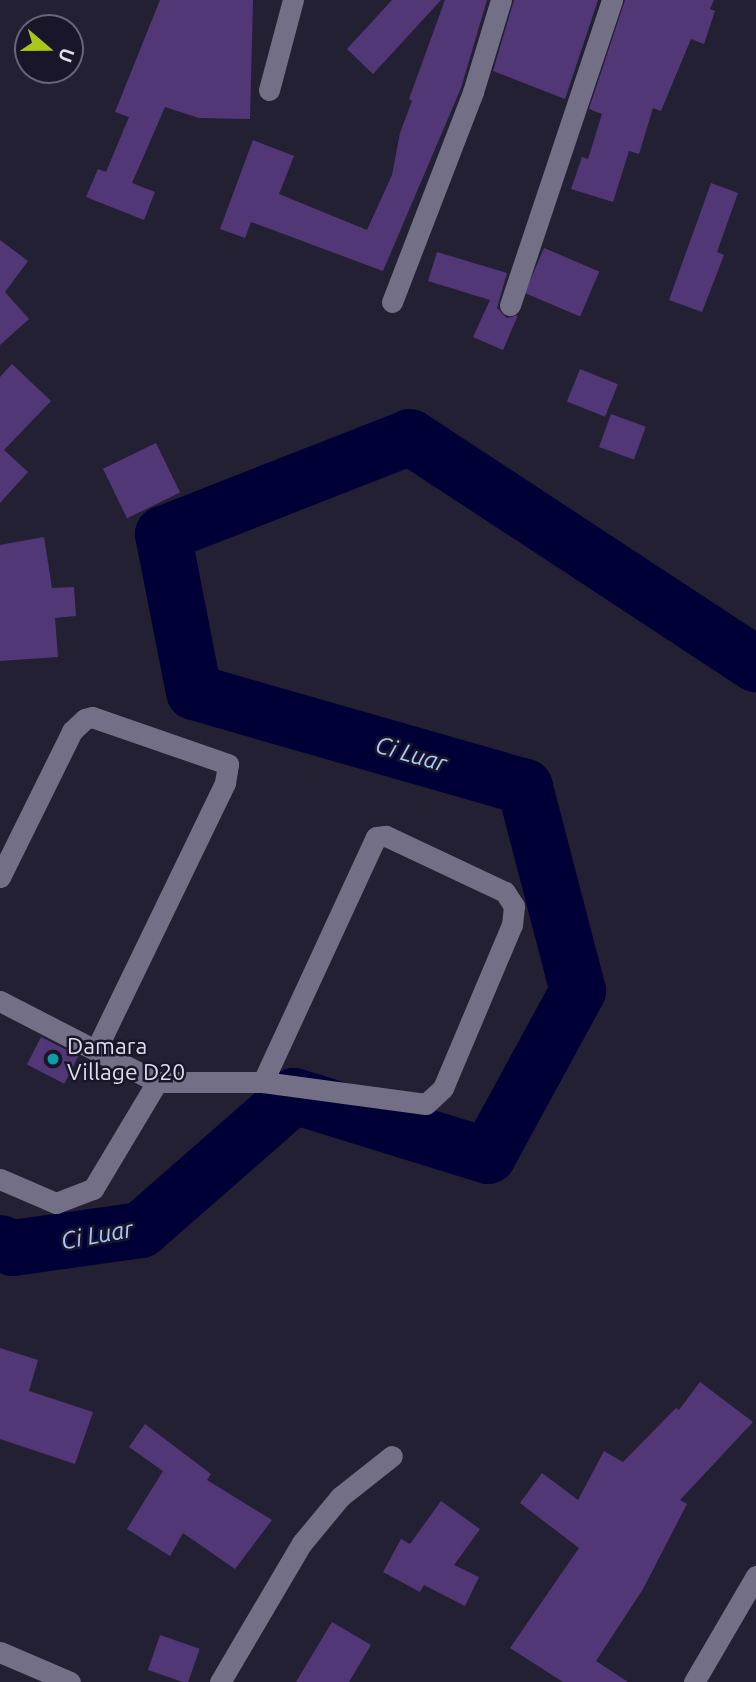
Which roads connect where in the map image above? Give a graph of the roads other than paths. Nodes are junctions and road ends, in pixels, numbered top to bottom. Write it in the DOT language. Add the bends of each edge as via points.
graph roads {
  1 [pos="293,0"];
  2 [pos="501,0"];
  3 [pos="612,0"];
  4 [pos="269,90"];
  5 [pos="392,302"];
  6 [pos="510,305"];
  7 [pos="0,877"];
  8 [pos="0,1000"];
  9 [pos="97,1048"];
  10 [pos="157,1082"];
  11 [pos="262,1083"];
  12 [pos="0,1179"];
  13 [pos="392,1456"];
  14 [pos="756,1576"];
  15 [pos="0,1652"];
  16 [pos="70,1682"];
  17 [pos="219,1682"];
  18 [pos="694,1682"];
  1 -- 4 [label="street"];
  2 -- 5 [label="street" via="473,92"];
  3 -- 6 [label="street"];
  7 -- 9 [label="street" via="72,731 85,719 228,764 225,783"];
  8 -- 9 [label="street"];
  9 -- 10 [label="street"];
  10 -- 11 [label="street"];
  10 -- 12 [label="street" via="93,1189 56,1203"];
  11 -- 11 [label="street" via="426,1104 434,1099 443,1088 512,925 514,906 505,892 386,836 376,837"];
  13 -- 17 [label="street" via="340,1497 302,1544"];
  14 -- 18 [label="street"];
  15 -- 16 [label="street"];
}
